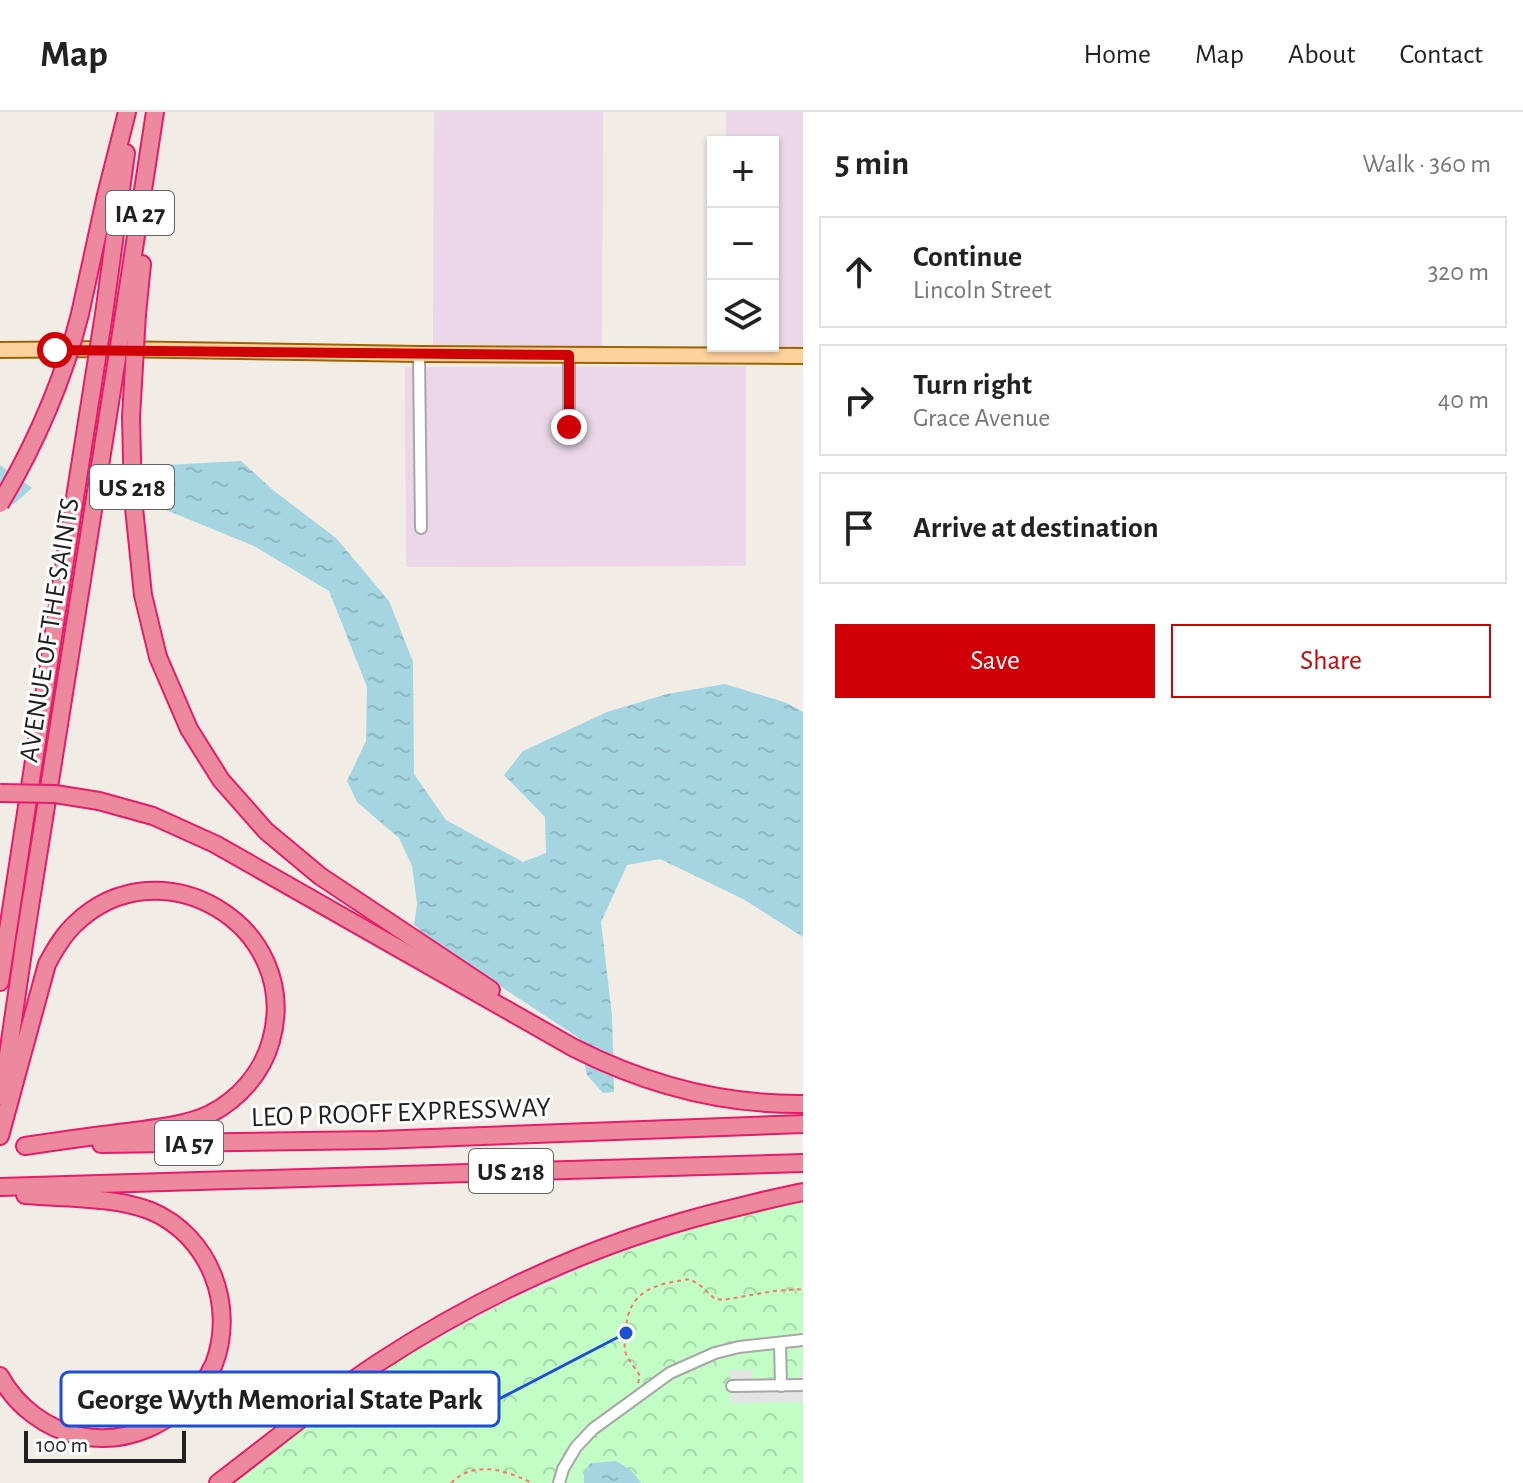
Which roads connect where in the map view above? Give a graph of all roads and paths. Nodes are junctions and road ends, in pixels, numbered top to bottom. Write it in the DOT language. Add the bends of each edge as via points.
graph roads {
  1 [pos="130,112"];
  2 [pos="157,112"];
  3 [pos="130,314"];
  4 [pos="0,350"];
  5 [pos="419,354"];
  6 [pos="569,355"];
  7 [pos="803,356"];
  8 [pos="569,427"];
  9 [pos="0,504"];
  10 [pos="421,528"];
  11 [pos="0,793"];
  12 [pos="0,982"];
  13 [pos="574,1048"];
  14 [pos="8,1090"];
  15 [pos="803,1104"];
  16 [pos="0,1110"];
  17 [pos="803,1124"];
  18 [pos="0,1136"];
  19 [pos="25,1146"];
  20 [pos="0,1147"];
  21 [pos="803,1163"];
  22 [pos="0,1190"];
  23 [pos="803,1192"];
  24 [pos="803,1289"];
  25 [pos="803,1340"];
  26 [pos="780,1343"];
  27 [pos="0,1376"];
  28 [pos="803,1385"];
  29 [pos="635,1386"];
  30 [pos="732,1386"];
  31 [pos="781,1386"];
  32 [pos="218,1483"];
  33 [pos="451,1483"];
  34 [pos="532,1483"];
  35 [pos="559,1483"];
  1 -- 9 [label="highway, bridge" via="64,372 34,444"];
  1 -- 12 [label="highway, AVENUE OF THE SAINTS / US 218, bridge" via="104,314"];
  2 -- 3 [label="highway, AVENUE OF THE SAINTS / IA 27"];
  3 -- 13 [label="highway, US 218, bridge" via="133,498 143,595 158,657 189,729 221,780 275,839 320,876"];
  3 -- 14 [label="highway, AVENUE OF THE SAINTS / IA 27, bridge" via="25,938"];
  4 -- 5 [label="main road"];
  5 -- 6 [label="main road"];
  5 -- 10 [label="street"];
  6 -- 7 [label="main road"];
  6 -- 8 [label="street"];
  11 -- 13 [label="highway, bridge" via="99,801 176,825"];
  13 -- 15 [label="highway, US 218" via="656,1083 745,1102"];
  14 -- 16 [label="highway, AVENUE OF THE SAINTS / IA 27"];
  14 -- 18 [label="highway"];
  14 -- 19 [label="highway" via="55,948 75,924 109,901 150,891 203,900 237,921 267,963 276,1005 269,1046 257,1072 229,1102 184,1123"];
  17 -- 19 [label="highway, LEO P ROOFF EXPRESSWAY / IA 57"];
  19 -- 20 [label="highway, LEO P ROOFF EXPRESSWAY / IA 57"];
  21 -- 22 [label="highway, US 218"];
  22 -- 27 [label="highway" via="133,1205 168,1219 211,1268 222,1316 213,1364 195,1393 174,1415 138,1433 99,1438 50,1426 23,1407"];
  23 -- 32 [label="highway" via="645,1232 479,1302 376,1364"];
  24 -- 29 [label="path" via="723,1300 690,1279 656,1286 635,1300 627,1319 626,1354 640,1376"];
  25 -- 26 [label="street"];
  26 -- 31 [label="street"];
  26 -- 35 [label="street" via="715,1353 670,1373 593,1429 576,1447"];
  28 -- 31 [label="street"];
  30 -- 31 [label="street"];
  33 -- 34 [label="path" via="474,1469 502,1471"];
}
